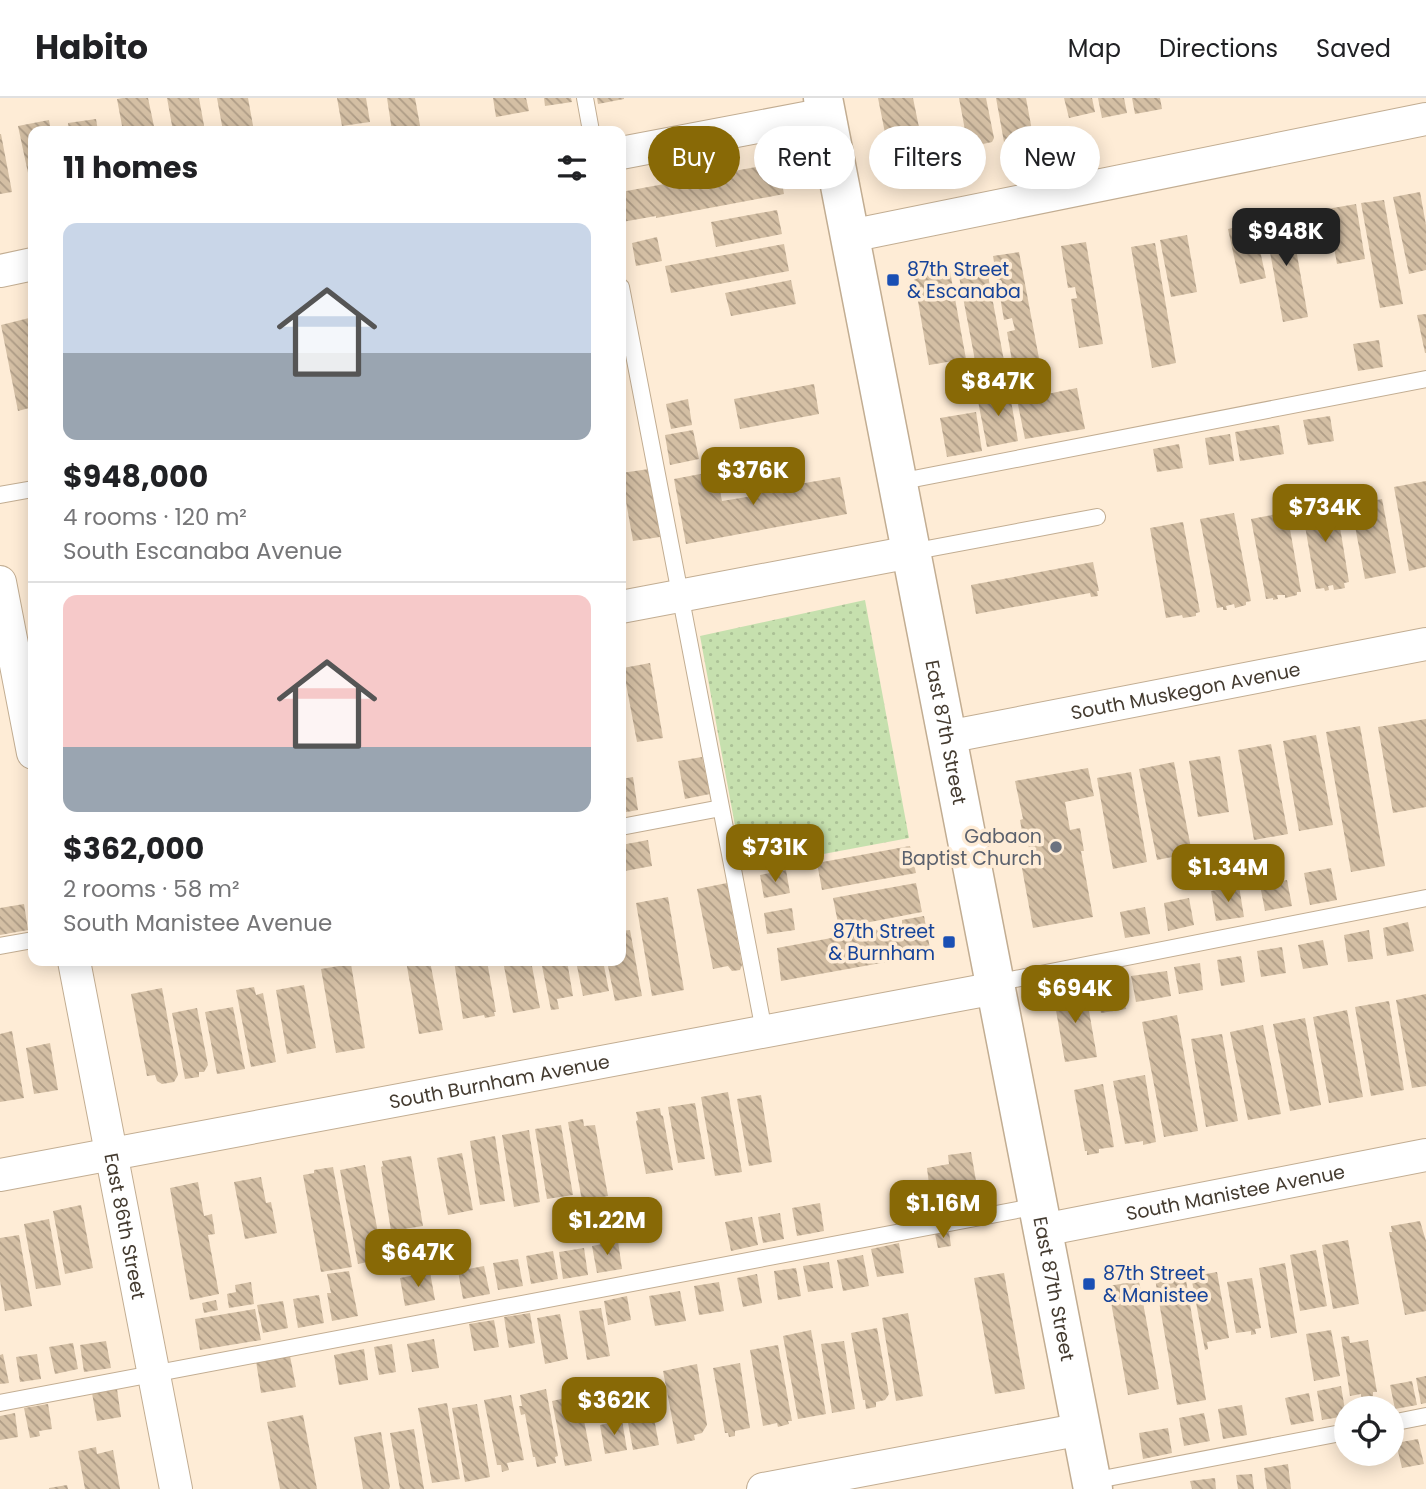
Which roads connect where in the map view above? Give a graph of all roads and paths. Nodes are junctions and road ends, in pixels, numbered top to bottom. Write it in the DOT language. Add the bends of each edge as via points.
graph roads {
  1 [pos="585,98"];
  2 [pos="824,106"];
  3 [pos="1426,119"];
  4 [pos="590,126"];
  5 [pos="626,152"];
  6 [pos="850,236"];
  7 [pos="28,265"];
  8 [pos="0,271"];
  9 [pos="626,313"];
  10 [pos="638,376"];
  11 [pos="626,378"];
  12 [pos="1426,379"];
  13 [pos="898,482"];
  14 [pos="28,490"];
  15 [pos="0,495"];
  16 [pos="1097,517"];
  17 [pos="911,552"];
  18 [pos="0,582"];
  19 [pos="681,596"];
  20 [pos="626,606"];
  21 [pos="1426,644"];
  22 [pos="20,720"];
  23 [pos="947,737"];
  24 [pos="28,740"];
  25 [pos="722,808"];
  26 [pos="626,826"];
  27 [pos="1426,898"];
  28 [pos="28,941"];
  29 [pos="0,946"];
  30 [pos="75,966"];
  31 [pos="995,986"];
  32 [pos="764,1031"];
  33 [pos="111,1153"];
  34 [pos="1426,1155"];
  35 [pos="0,1175"];
  36 [pos="1041,1218"];
  37 [pos="154,1375"];
  38 [pos="0,1403"];
  39 [pos="1426,1416"];
  40 [pos="1404,1420"];
  41 [pos="1082,1429"];
  42 [pos="1334,1435"];
  43 [pos="1093,1485"];
  44 [pos="176,1489"];
  45 [pos="763,1489"];
  1 -- 4 [label="lane"];
  2 -- 5 [label="street"];
  2 -- 6 [label="main road, East 87th Street"];
  3 -- 6 [label="street"];
  6 -- 13 [label="main road, East 87th Street"];
  7 -- 8 [label="street"];
  9 -- 10 [label="lane"];
  10 -- 11 [label="lane"];
  10 -- 19 [label="lane"];
  12 -- 13 [label="lane"];
  13 -- 17 [label="main road, East 87th Street"];
  14 -- 15 [label="lane"];
  16 -- 17 [label="lane"];
  17 -- 19 [label="street"];
  17 -- 23 [label="main road, East 87th Street"];
  18 -- 22 [label="street"];
  19 -- 20 [label="street"];
  19 -- 25 [label="lane"];
  21 -- 23 [label="street, South Muskegon Avenue"];
  22 -- 24 [label="street"];
  23 -- 31 [label="main road, East 87th Street"];
  25 -- 26 [label="lane"];
  25 -- 32 [label="lane"];
  27 -- 31 [label="lane"];
  28 -- 29 [label="lane"];
  30 -- 33 [label="street, East 86th Street"];
  31 -- 32 [label="street, South Burnham Avenue"];
  31 -- 36 [label="main road, East 87th Street"];
  32 -- 33 [label="street, South Burnham Avenue"];
  33 -- 35 [label="street, South Burnham Avenue"];
  33 -- 37 [label="street, East 86th Street"];
  34 -- 36 [label="street, South Manistee Avenue"];
  36 -- 37 [label="lane"];
  36 -- 41 [label="main road, East 87th Street"];
  37 -- 38 [label="lane"];
  37 -- 44 [label="street, East 86th Street"];
  39 -- 40 [label="lane"];
  41 -- 43 [label="main road, East 87th Street"];
  41 -- 45 [label="street"];
  42 -- 43 [label="lane"];
}
